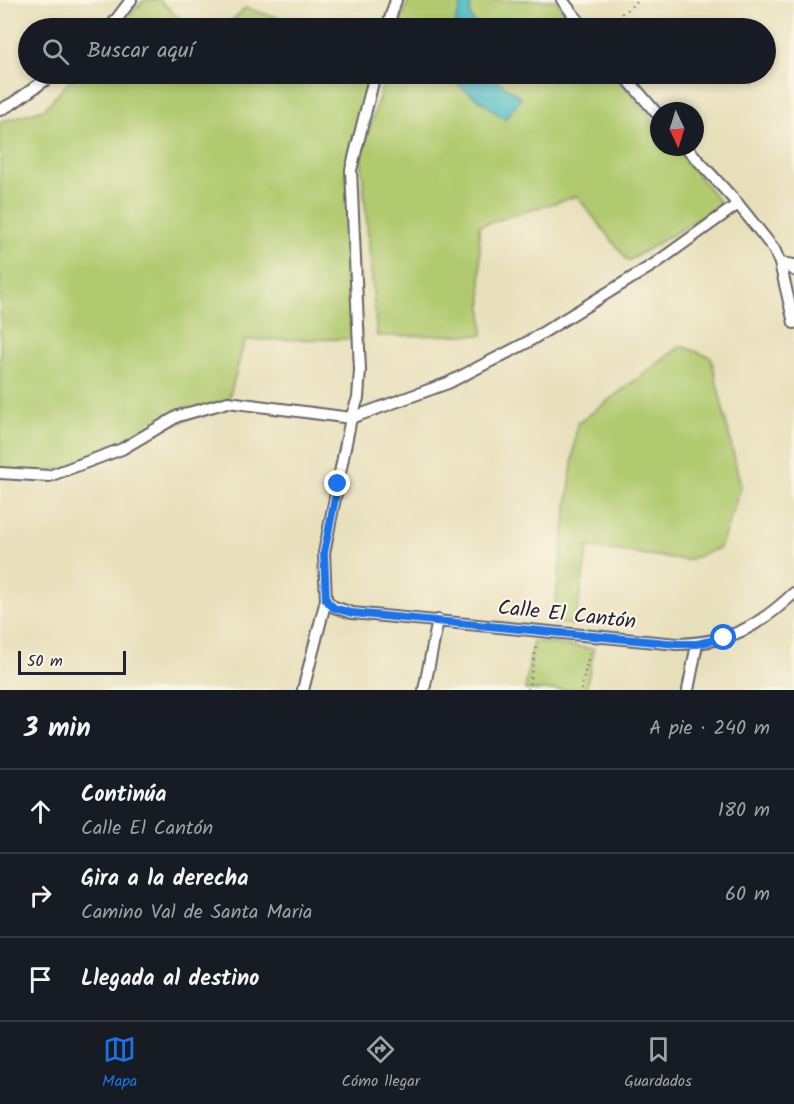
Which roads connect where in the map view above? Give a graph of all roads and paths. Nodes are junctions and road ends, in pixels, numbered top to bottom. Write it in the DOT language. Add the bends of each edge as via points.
graph roads {
  1 [pos="131,0"];
  2 [pos="396,0"];
  3 [pos="562,0"];
  4 [pos="640,0"];
  5 [pos="118,18"];
  6 [pos="390,18"];
  7 [pos="576,18"];
  8 [pos="616,18"];
  9 [pos="40,84"];
  10 [pos="372,84"];
  11 [pos="632,84"];
  12 [pos="650,106"];
  13 [pos="0,110"];
  14 [pos="694,156"];
  15 [pos="738,204"];
  16 [pos="780,263"];
  17 [pos="794,265"];
  18 [pos="794,273"];
  19 [pos="794,322"];
  20 [pos="351,418"];
  21 [pos="0,473"];
  22 [pos="794,593"];
  23 [pos="326,600"];
  24 [pos="438,620"];
  25 [pos="539,630"];
  26 [pos="592,636"];
  27 [pos="697,644"];
  28 [pos="303,690"];
  29 [pos="424,690"];
  30 [pos="528,690"];
  31 [pos="581,690"];
  32 [pos="688,690"];
  1 -- 5 [label="street"];
  2 -- 6 [label="street"];
  3 -- 7 [label="street"];
  4 -- 8 [label="path"];
  9 -- 13 [label="street"];
  10 -- 20 [label="street" via="351,170 360,370 358,398"];
  11 -- 12 [label="street"];
  14 -- 15 [label="street"];
  15 -- 16 [label="street" via="767,238"];
  15 -- 20 [label="street" via="656,262 526,343 448,383"];
  16 -- 17 [label="street"];
  16 -- 18 [label="lane"];
  16 -- 19 [label="street"];
  20 -- 21 [label="street" via="228,402 178,416 122,449 49,476"];
  20 -- 23 [label="street" via="324,553"];
  22 -- 27 [label="street, Calle El Cantón" via="752,627"];
  23 -- 24 [label="street, Calle El Cantón" via="334,608 352,613"];
  23 -- 28 [label="street"];
  24 -- 25 [label="street, Calle El Cantón"];
  24 -- 29 [label="street"];
  25 -- 26 [label="street, Calle El Cantón"];
  25 -- 30 [label="path"];
  26 -- 27 [label="street, Calle El Cantón"];
  26 -- 31 [label="path"];
  27 -- 32 [label="street"];
}
